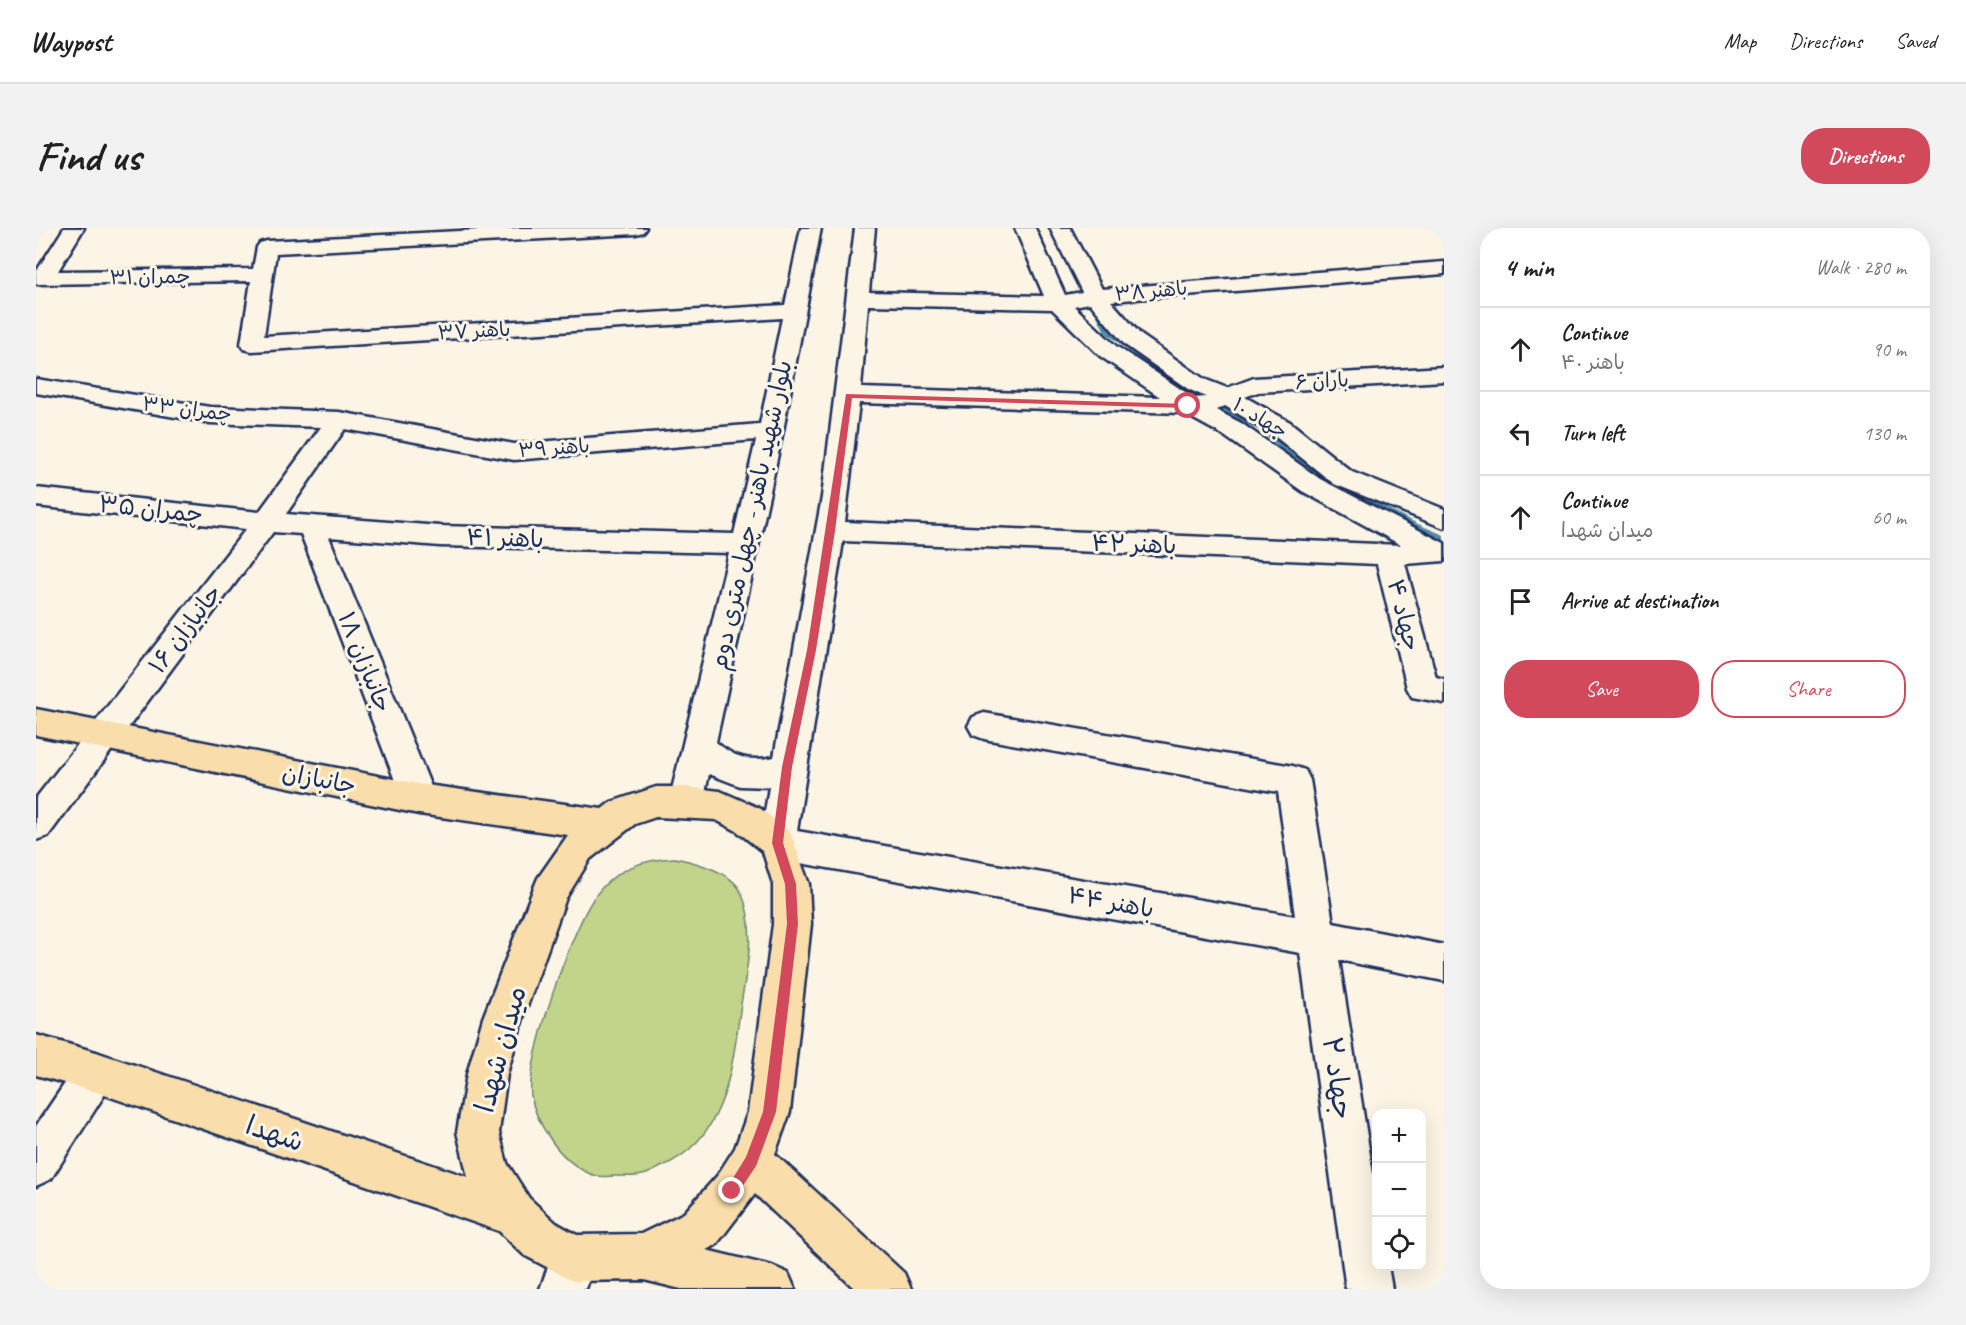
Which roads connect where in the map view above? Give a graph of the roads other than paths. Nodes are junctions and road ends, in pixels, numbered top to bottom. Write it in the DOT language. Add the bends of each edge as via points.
graph roads {
  1 [pos="74,228"];
  2 [pos="636,228"];
  3 [pos="811,228"];
  4 [pos="865,228"];
  5 [pos="1025,228"];
  6 [pos="1060,228"];
  7 [pos="1444,268"];
  8 [pos="264,275"];
  9 [pos="39,278"];
  10 [pos="1095,296"];
  11 [pos="857,298"];
  12 [pos="1058,303"];
  13 [pos="794,311"];
  14 [pos="1444,374"];
  15 [pos="36,386"];
  16 [pos="849,395"];
  17 [pos="1209,402"];
  18 [pos="339,420"];
  19 [pos="771,431"];
  20 [pos="36,496"];
  21 [pos="1444,519"];
  22 [pos="266,522"];
  23 [pos="311,525"];
  24 [pos="831,531"];
  25 [pos="744,544"];
  26 [pos="1441,554"];
  27 [pos="1389,555"];
  28 [pos="1444,691"];
  29 [pos="36,722"];
  30 [pos="984,726"];
  31 [pos="104,736"];
  32 [pos="700,748"];
  33 [pos="787,767"];
  34 [pos="419,799"];
  35 [pos="686,802"];
  36 [pos="36,825"];
  37 [pos="604,825"];
  38 [pos="778,843"];
  39 [pos="1317,938"];
  40 [pos="1444,963"];
  41 [pos="36,1055"];
  42 [pos="96,1072"];
  43 [pos="751,1161"];
  44 [pos="36,1164"];
  45 [pos="513,1214"];
  46 [pos="644,1257"];
  47 [pos="568,1273"];
  48 [pos="772,1289"];
  49 [pos="888,1289"];
  50 [pos="1369,1289"];
  1 -- 9 [label="street"];
  2 -- 8 [label="street, باهنر ۳۷" via="267,247"];
  3 -- 13 [label="street, بلوار شهید باهنر - چهل متری دوم"];
  4 -- 11 [label="street"];
  5 -- 12 [label="street"];
  6 -- 10 [label="street, جهاد ۱۰"];
  7 -- 10 [label="street, باهنر ۳۸"];
  8 -- 9 [label="street, چمران ۳۱"];
  8 -- 13 [label="street, باهنر ۳۷" via="252,344"];
  10 -- 12 [label="street, باهنر ۳۸"];
  10 -- 17 [label="street, جهاد ۱۰" via="1133,340 1196,384"];
  11 -- 12 [label="street, باهنر ۳۸"];
  11 -- 16 [label="street"];
  12 -- 17 [label="street" via="1108,351"];
  13 -- 19 [label="street, بلوار شهید باهنر - چهل متری دوم"];
  14 -- 17 [label="street, باران ۶" via="1254,385"];
  15 -- 18 [label="street, چمران ۳۳" via="210,415"];
  16 -- 17 [label="street"];
  16 -- 24 [label="street"];
  17 -- 21 [label="street, جهاد ۱۰" via="1281,428 1343,478"];
  17 -- 26 [label="street" via="1232,429 1311,485"];
  18 -- 19 [label="street, باهنر ۳۹" via="514,452"];
  18 -- 22 [label="street, جانبازان ۱۶"];
  19 -- 25 [label="street, بلوار شهید باهنر - چهل متری دوم"];
  20 -- 22 [label="street, چمران ۳۵"];
  22 -- 23 [label="street, باهنر ۴۱"];
  22 -- 31 [label="street, جانبازان ۱۶"];
  23 -- 25 [label="street, باهنر ۴۱" via="440,536"];
  23 -- 34 [label="street, جانبازان ۱۸"];
  24 -- 27 [label="street, باهنر ۴۲"];
  24 -- 33 [label="street"];
  25 -- 32 [label="street, بلوار شهید باهنر - چهل متری دوم"];
  26 -- 27 [label="street, باهنر ۴۲"];
  27 -- 28 [label="street, جهاد ۴" via="1423,688"];
  29 -- 31 [label="main road, جانبازان"];
  30 -- 39 [label="street, جهاد ۲" via="1293,780"];
  31 -- 34 [label="main road, جانبازان"];
  31 -- 36 [label="street, جانبازان ۱۶"];
  32 -- 33 [label="street" via="711,760 735,772 762,775"];
  32 -- 35 [label="street, بلوار شهید باهنر - چهل متری دوم"];
  33 -- 38 [label="street"];
  34 -- 37 [label="main road, جانبازان"];
  35 -- 37 [label="main road, میدان شهدا" via="656,802 623,813"];
  35 -- 38 [label="main road, میدان شهدا" via="720,806 748,820"];
  37 -- 45 [label="main road, میدان شهدا" via="578,848 551,890 503,1018 488,1074 478,1132 488,1171"];
  38 -- 39 [label="street, باهنر ۴۴"];
  38 -- 43 [label="main road, میدان شهدا" via="790,884 792,924 769,1112"];
  39 -- 40 [label="street, باهنر ۴۴"];
  39 -- 50 [label="street, جهاد ۲"];
  41 -- 42 [label="main road, شهدا"];
  42 -- 44 [label="street"];
  42 -- 45 [label="main road, شهدا"];
  43 -- 46 [label="main road, میدان شهدا" via="700,1229"];
  43 -- 49 [label="main road"];
  45 -- 47 [label="main road, میدان شهدا"];
  46 -- 47 [label="main road, میدان شهدا"];
  46 -- 48 [label="main road"];
}
